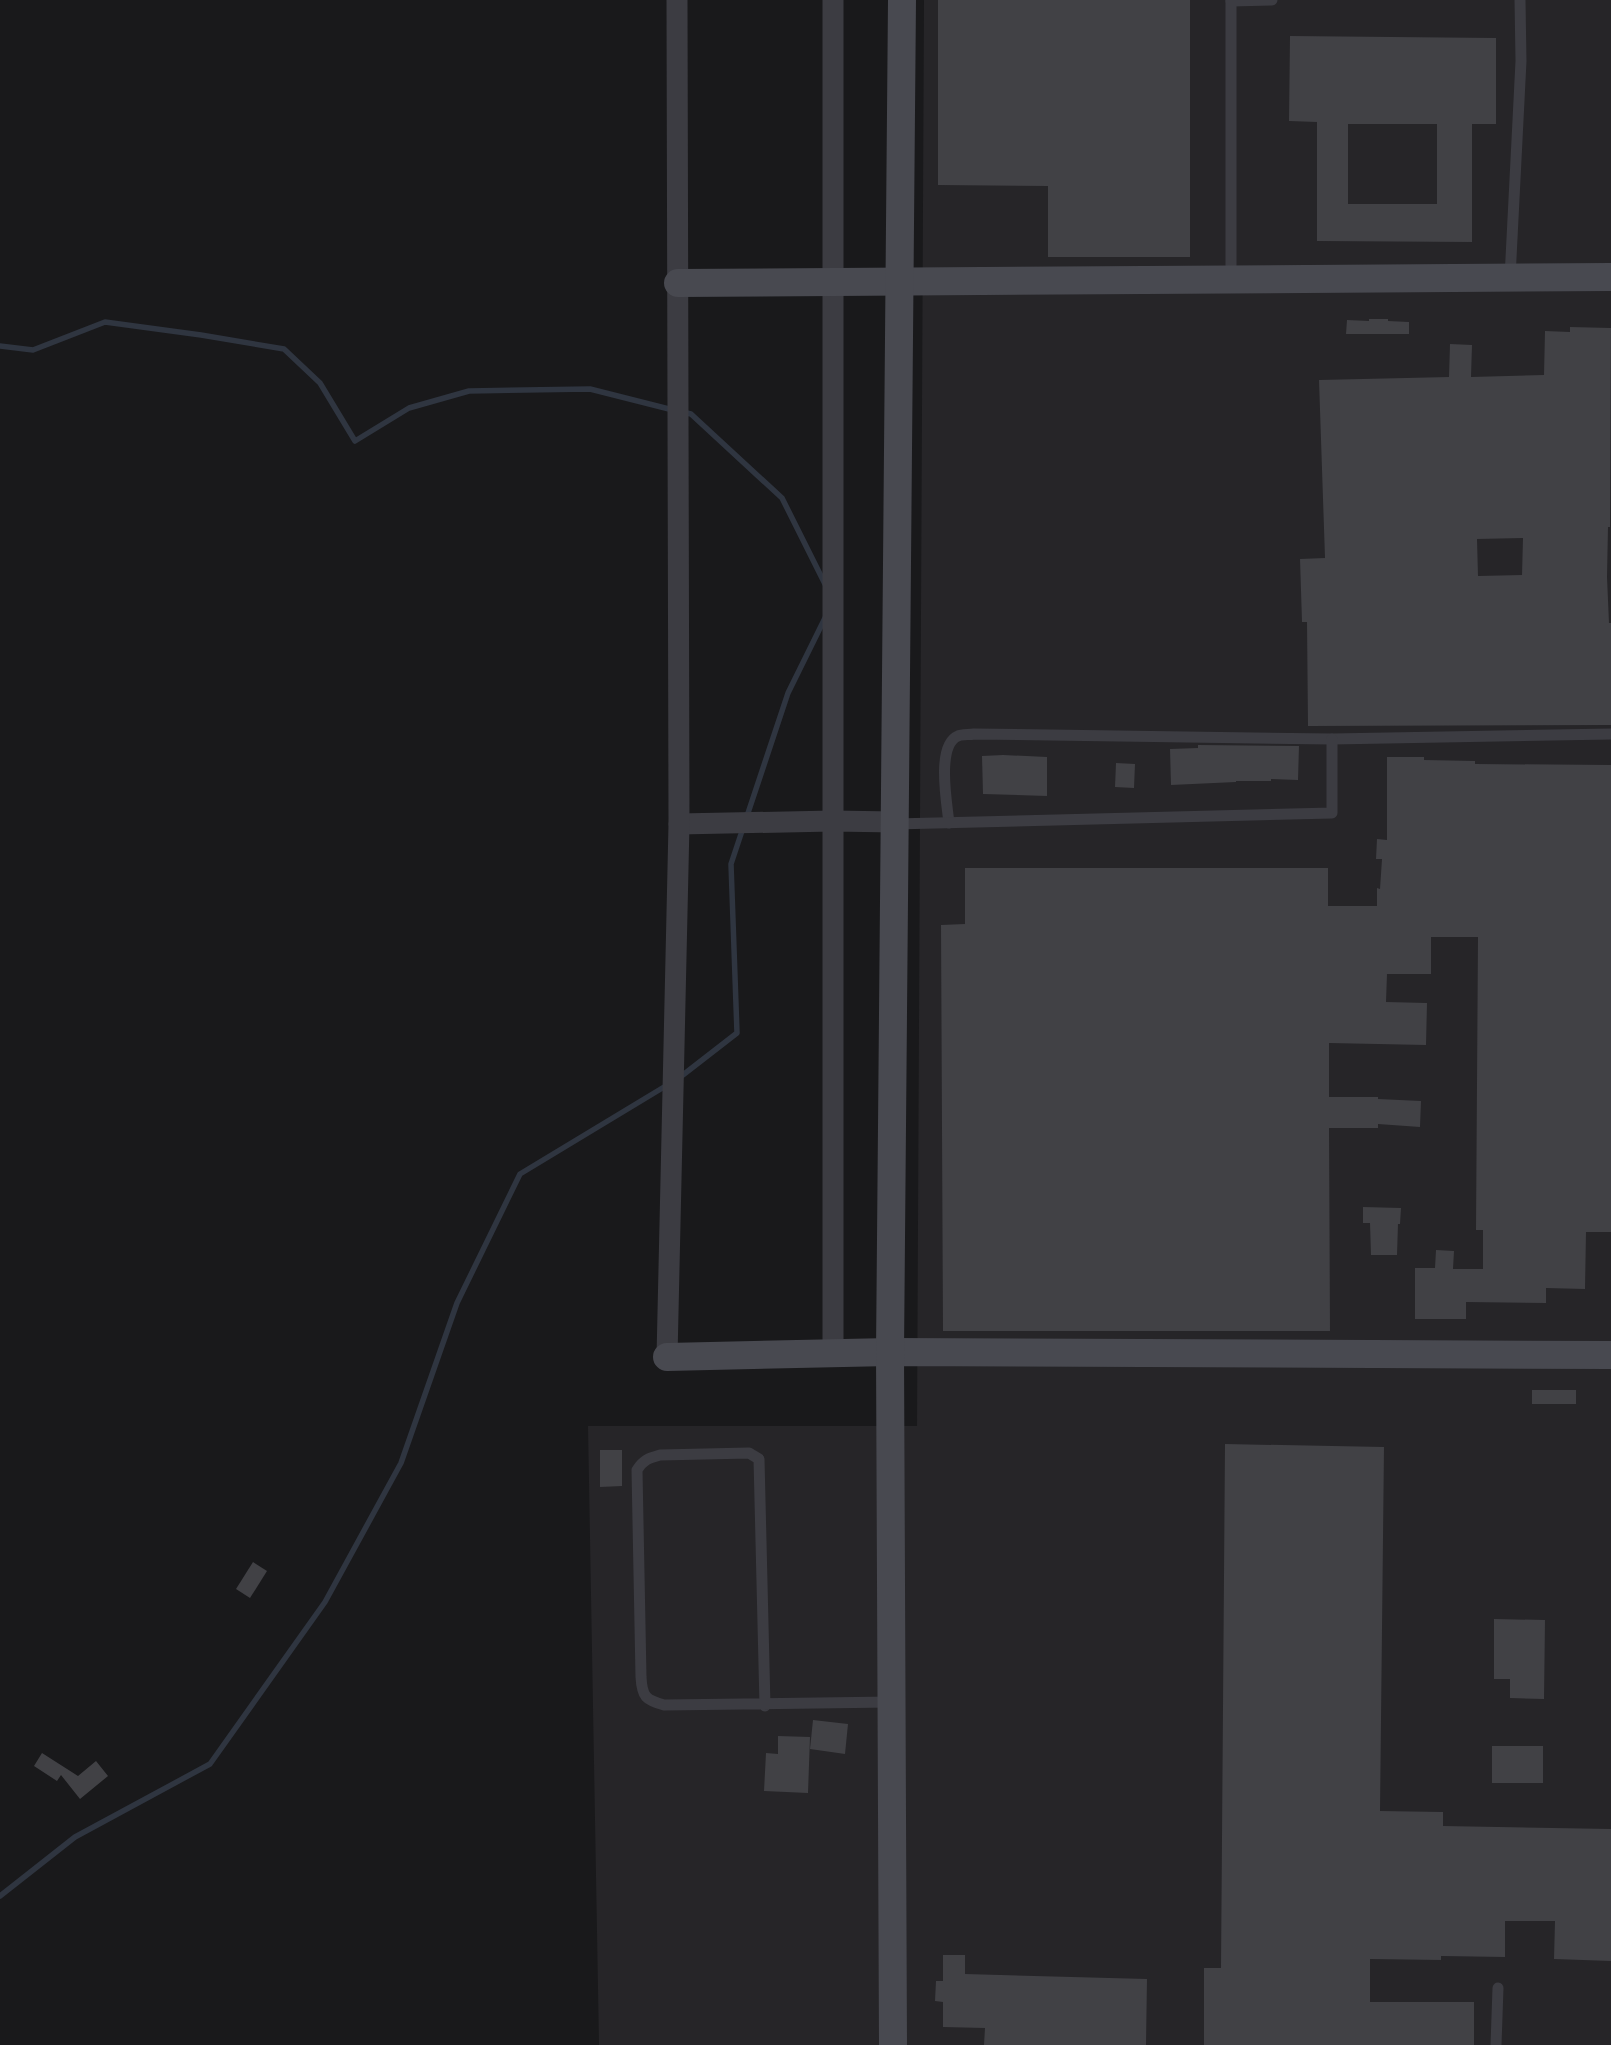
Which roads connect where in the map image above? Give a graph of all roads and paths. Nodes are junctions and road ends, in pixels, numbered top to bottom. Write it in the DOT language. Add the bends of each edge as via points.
graph roads {
  1 [pos="677,0"];
  2 [pos="834,0"];
  3 [pos="902,0"];
  4 [pos="1231,0"];
  5 [pos="1272,0"];
  6 [pos="1520,0"];
  7 [pos="1611,277"];
  8 [pos="1510,278"];
  9 [pos="1231,280"];
  10 [pos="834,282"];
  11 [pos="899,282"];
  12 [pos="678,283"];
  13 [pos="1611,734"];
  14 [pos="1332,739"];
  15 [pos="834,821"];
  16 [pos="895,823"];
  17 [pos="949,823"];
  18 [pos="679,824"];
  19 [pos="890,1352"];
  20 [pos="833,1355"];
  21 [pos="1611,1355"];
  22 [pos="667,1357"];
  23 [pos="892,1702"];
  24 [pos="765,1706"];
  25 [pos="1498,1988"];
  26 [pos="893,2045"];
  27 [pos="1496,2045"];
  1 -- 12 [label="street"];
  2 -- 10 [label="street"];
  3 -- 11 [label="street"];
  4 -- 5 [label="lane"];
  4 -- 9 [label="lane"];
  6 -- 8 [label="lane" via="1521,61"];
  7 -- 8 [label="street"];
  8 -- 9 [label="street"];
  9 -- 11 [label="street"];
  10 -- 11 [label="street"];
  10 -- 12 [label="street"];
  10 -- 15 [label="street"];
  11 -- 16 [label="street"];
  12 -- 18 [label="street"];
  13 -- 14 [label="lane"];
  14 -- 17 [label="lane" via="1332,813"];
  14 -- 17 [label="lane" via="958,736 950,743 945,764"];
  15 -- 16 [label="street"];
  15 -- 18 [label="street"];
  15 -- 20 [label="street"];
  16 -- 17 [label="lane"];
  16 -- 19 [label="street"];
  18 -- 22 [label="street"];
  19 -- 20 [label="street"];
  19 -- 21 [label="street"];
  19 -- 23 [label="street"];
  20 -- 22 [label="street"];
  23 -- 24 [label="lane"];
  23 -- 26 [label="street"];
  24 -- 24 [label="lane" via="759,1459 749,1453 648,1458 637,1470 641,1688 645,1697 664,1705"];
  25 -- 27 [label="lane"];
}
